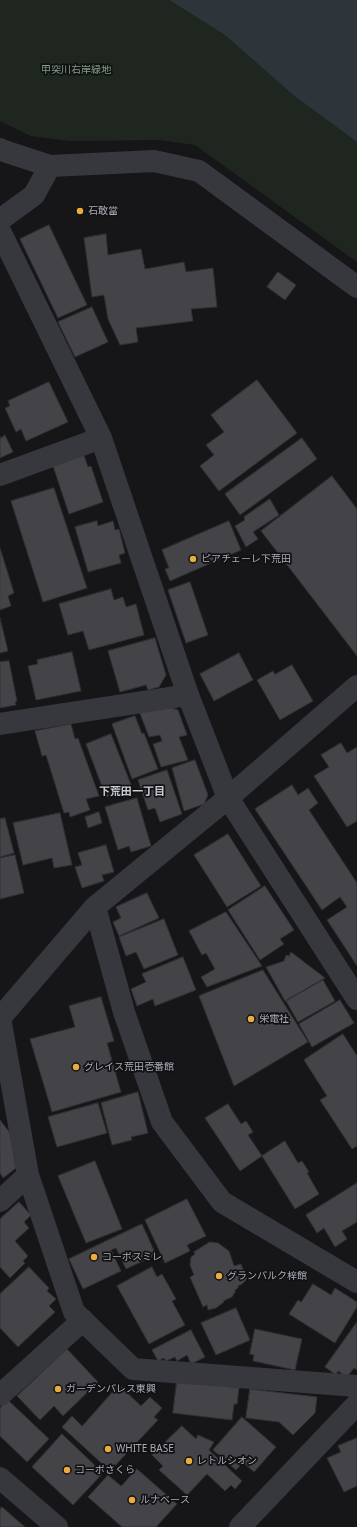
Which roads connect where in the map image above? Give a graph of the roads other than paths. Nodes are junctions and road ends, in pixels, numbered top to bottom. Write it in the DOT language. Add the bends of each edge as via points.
graph roads {
  1 [pos="0,149"];
  2 [pos="50,166"];
  3 [pos="0,220"];
  4 [pos="0,231"];
  5 [pos="357,288"];
  6 [pos="101,438"];
  7 [pos="0,475"];
  8 [pos="357,686"];
  9 [pos="188,695"];
  10 [pos="0,724"];
  11 [pos="228,798"];
  12 [pos="96,907"];
  13 [pos="357,999"];
  14 [pos="0,1018"];
  15 [pos="28,1175"];
  16 [pos="0,1201"];
  17 [pos="357,1282"];
  18 [pos="83,1320"];
  19 [pos="357,1386"];
  20 [pos="0,1395"];
  21 [pos="357,1404"];
  22 [pos="0,1478"];
  23 [pos="57,1527"];
  24 [pos="240,1527"];
  1 -- 2 [label="street"];
  2 -- 3 [label="street" via="34,195"];
  2 -- 5 [label="street" via="154,161 198,171"];
  4 -- 6 [label="street"];
  6 -- 7 [label="street"];
  6 -- 9 [label="street"];
  8 -- 11 [label="street"];
  9 -- 10 [label="street"];
  9 -- 11 [label="street"];
  11 -- 12 [label="street"];
  11 -- 13 [label="street"];
  12 -- 14 [label="street"];
  12 -- 17 [label="street" via="124,1012 162,1122 222,1202"];
  14 -- 15 [label="street"];
  15 -- 16 [label="street"];
  15 -- 18 [label="street" via="74,1312"];
  18 -- 19 [label="street" via="133,1369"];
  18 -- 20 [label="street"];
  21 -- 24 [label="street"];
  22 -- 23 [label="street"];
}
